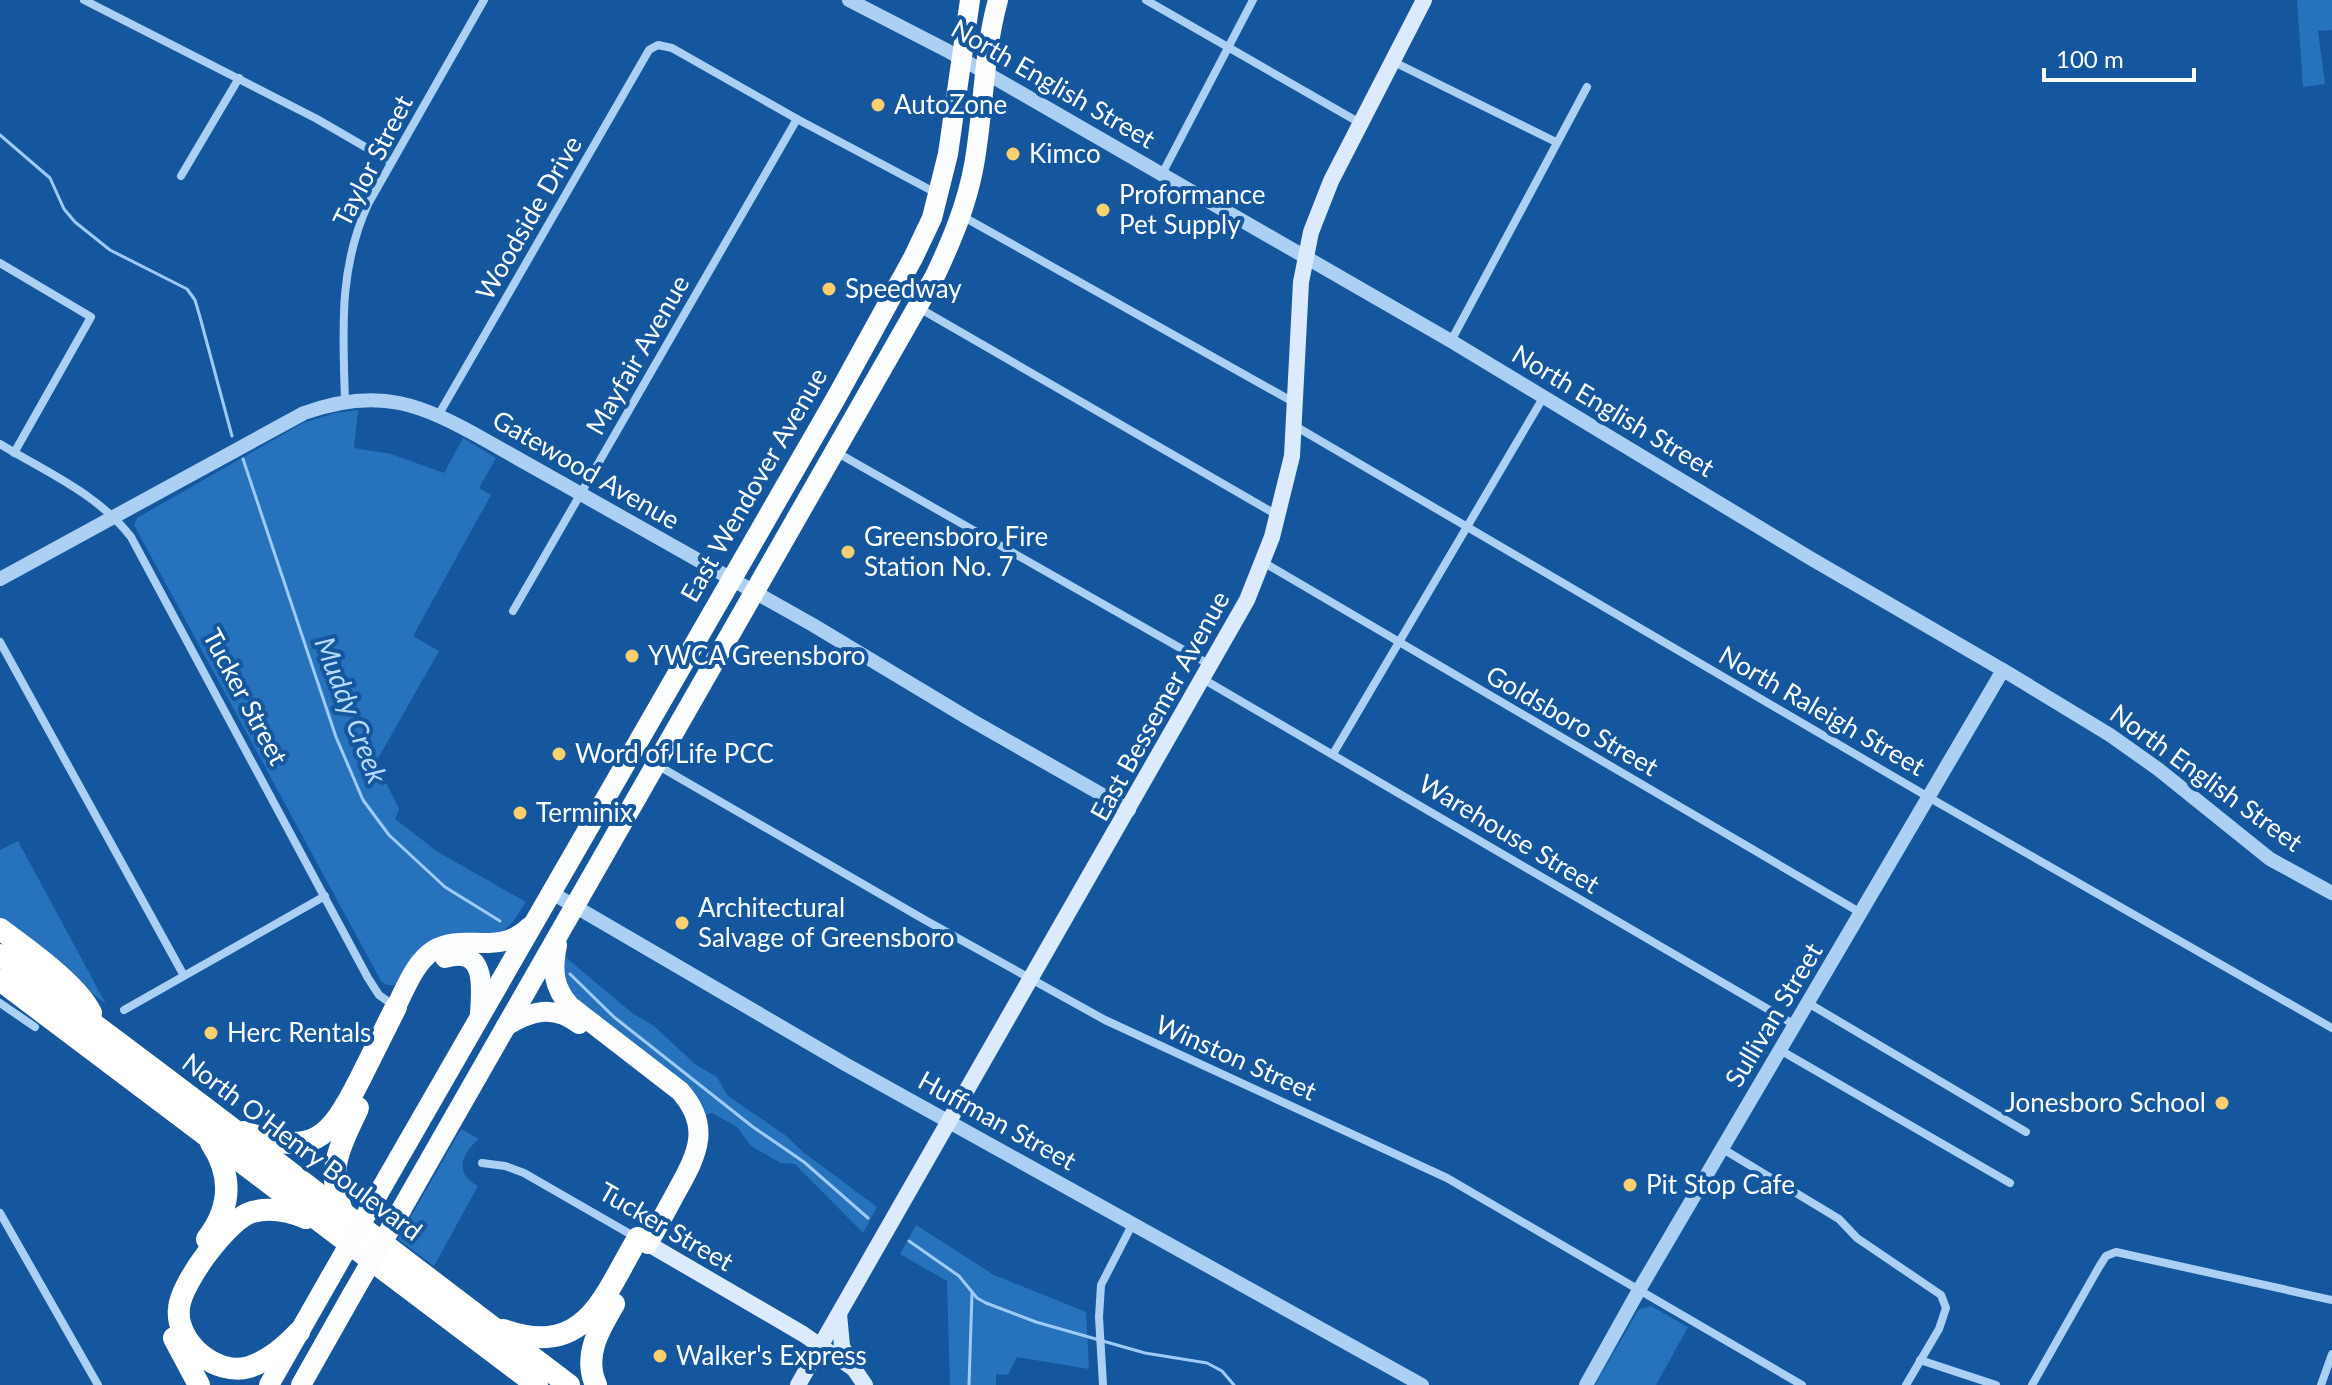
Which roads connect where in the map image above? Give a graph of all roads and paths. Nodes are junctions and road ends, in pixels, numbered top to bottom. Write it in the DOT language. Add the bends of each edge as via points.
graph roads {
  1 [pos="84,0"];
  2 [pos="484,0"];
  3 [pos="849,0"];
  4 [pos="970,0"];
  5 [pos="998,0"];
  6 [pos="1146,0"];
  7 [pos="1253,0"];
  8 [pos="1424,0"];
  9 [pos="1229,46"];
  10 [pos="960,59"];
  11 [pos="1392,61"];
  12 [pos="984,72"];
  13 [pos="239,78"];
  14 [pos="1587,87"];
  15 [pos="797,119"];
  16 [pos="1360,123"];
  17 [pos="1556,142"];
  18 [pos="391,162"];
  19 [pos="1162,174"];
  20 [pos="181,176"];
  21 [pos="939,194"];
  22 [pos="961,215"];
  23 [pos="1305,258"];
  24 [pos="0,263"];
  25 [pos="917,307"];
  26 [pos="1451,341"];
  27 [pos="1543,398"];
  28 [pos="345,402"];
  29 [pos="1296,403"];
  30 [pos="439,414"];
  31 [pos="1294,425"];
  32 [pos="0,444"];
  33 [pos="833,451"];
  34 [pos="14,453"];
  35 [pos="581,494"];
  36 [pos="114,515"];
  37 [pos="1278,516"];
  38 [pos="1467,527"];
  39 [pos="1263,562"];
  40 [pos="0,579"];
  41 [pos="730,579"];
  42 [pos="753,592"];
  43 [pos="513,611"];
  44 [pos="0,642"];
  45 [pos="1398,643"];
  46 [pos="2003,670"];
  47 [pos="1207,672"];
  48 [pos="1333,754"];
  49 [pos="655,764"];
  50 [pos="1930,798"];
  51 [pos="1129,810"];
  52 [pos="552,893"];
  53 [pos="2332,893"];
  54 [pos="325,896"];
  55 [pos="573,906"];
  56 [pos="1861,913"];
  57 [pos="535,921"];
  58 [pos="0,929"];
  59 [pos="560,929"];
  60 [pos="0,955"];
  61 [pos="183,974"];
  62 [pos="1030,979"];
  63 [pos="0,980"];
  64 [pos="0,1003"];
  65 [pos="1808,1003"];
  66 [pos="400,1009"];
  67 [pos="124,1010"];
  68 [pos="479,1019"];
  69 [pos="96,1025"];
  70 [pos="1795,1025"];
  71 [pos="505,1026"];
  72 [pos="35,1027"];
  73 [pos="2332,1028"];
  74 [pos="1780,1050"];
  75 [pos="950,1122"];
  76 [pos="217,1131"];
  77 [pos="2026,1132"];
  78 [pos="1723,1149"];
  79 [pos="482,1163"];
  80 [pos="2010,1183"];
  81 [pos="0,1213"];
  82 [pos="334,1220"];
  83 [pos="1132,1225"];
  84 [pos="643,1241"];
  85 [pos="1639,1290"];
  86 [pos="2332,1300"];
  87 [pos="839,1314"];
  88 [pos="476,1315"];
  89 [pos="299,1332"];
  90 [pos="820,1347"];
  91 [pos="496,1354"];
  92 [pos="2332,1354"];
  93 [pos="1920,1360"];
  94 [pos="854,1369"];
  95 [pos="98,1385"];
  96 [pos="199,1385"];
  97 [pos="269,1385"];
  98 [pos="301,1385"];
  99 [pos="522,1385"];
  100 [pos="537,1385"];
  101 [pos="569,1385"];
  102 [pos="596,1385"];
  103 [pos="798,1385"];
  104 [pos="865,1385"];
  105 [pos="1103,1385"];
  106 [pos="1422,1385"];
  107 [pos="1586,1385"];
  108 [pos="1802,1385"];
  109 [pos="1906,1385"];
  110 [pos="1996,1385"];
  111 [pos="2032,1385"];
  112 [pos="2321,1385"];
  1 -- 13 [label="street"];
  2 -- 18 [label="street, Taylor Street"];
  3 -- 10 [label="street, North English Street"];
  4 -- 10 [label="highway, East Wendover Avenue"];
  5 -- 12 [label="highway, East Wendover Avenue"];
  6 -- 9 [label="street"];
  7 -- 9 [label="street"];
  8 -- 11 [label="main road, East Bessemer Avenue"];
  9 -- 16 [label="street"];
  9 -- 19 [label="street"];
  10 -- 12 [label="street, North English Street"];
  10 -- 21 [label="highway, East Wendover Avenue"];
  11 -- 16 [label="main road, East Bessemer Avenue"];
  11 -- 17 [label="street"];
  12 -- 19 [label="street, North English Street"];
  12 -- 22 [label="highway, East Wendover Avenue" via="973,168"];
  13 -- 18 [label="street"];
  13 -- 20 [label="street"];
  14 -- 17 [label="street"];
  15 -- 21 [label="street"];
  15 -- 30 [label="street, Woodside Drive" via="672,48 658,45 649,50"];
  15 -- 35 [label="street, Mayfair Avenue"];
  16 -- 23 [label="main road, East Bessemer Avenue" via="1318,211"];
  17 -- 26 [label="street"];
  18 -- 28 [label="street, Taylor Street" via="354,235 348,264 342,303"];
  19 -- 23 [label="street, North English Street"];
  21 -- 41 [label="highway, East Wendover Avenue" via="902,278"];
  22 -- 25 [label="highway, East Wendover Avenue"];
  22 -- 29 [label="street"];
  23 -- 26 [label="street, North English Street"];
  23 -- 29 [label="main road, East Bessemer Avenue"];
  24 -- 34 [label="street" via="91,317"];
  25 -- 33 [label="highway, East Wendover Avenue"];
  25 -- 37 [label="street"];
  26 -- 27 [label="street, North English Street"];
  27 -- 38 [label="street"];
  27 -- 46 [label="street, North English Street"];
  28 -- 30 [label="street, Gatewood Avenue" via="392,402"];
  28 -- 36 [label="street, Gatewood Avenue" via="290,419"];
  29 -- 31 [label="main road, East Bessemer Avenue"];
  30 -- 35 [label="street, Gatewood Avenue"];
  31 -- 37 [label="main road, East Bessemer Avenue"];
  31 -- 38 [label="street, North Raleigh Street"];
  32 -- 34 [label="street, Tucker Street"];
  33 -- 42 [label="highway, East Wendover Avenue"];
  33 -- 47 [label="street, Warehouse Street"];
  34 -- 36 [label="street, Tucker Street"];
  35 -- 41 [label="street, Gatewood Avenue"];
  35 -- 43 [label="street, Mayfair Avenue"];
  36 -- 40 [label="street, Gatewood Avenue"];
  36 -- 54 [label="street, Tucker Street" via="131,537"];
  37 -- 39 [label="main road, East Bessemer Avenue"];
  38 -- 45 [label="street"];
  38 -- 50 [label="street, North Raleigh Street"];
  39 -- 45 [label="street, Goldsboro Street"];
  39 -- 47 [label="main road, East Bessemer Avenue"];
  41 -- 42 [label="street, Gatewood Avenue"];
  41 -- 52 [label="highway, East Wendover Avenue"];
  42 -- 49 [label="highway, East Wendover Avenue"];
  42 -- 51 [label="street, Gatewood Avenue"];
  44 -- 61 [label="street"];
  45 -- 48 [label="street"];
  45 -- 56 [label="street, Goldsboro Street"];
  46 -- 50 [label="street, Sullivan Street"];
  46 -- 53 [label="street, North English Street" via="2110,735 2270,859"];
  47 -- 48 [label="street, Warehouse Street"];
  47 -- 51 [label="main road, East Bessemer Avenue"];
  48 -- 70 [label="street, Warehouse Street"];
  49 -- 55 [label="highway, East Wendover Avenue"];
  49 -- 62 [label="street, Winston Street"];
  50 -- 56 [label="street, Sullivan Street"];
  50 -- 73 [label="street, North Raleigh Street"];
  51 -- 62 [label="main road, East Bessemer Avenue"];
  52 -- 55 [label="street, Huffman Street"];
  52 -- 57 [label="highway, East Wendover Avenue"];
  54 -- 61 [label="street"];
  54 -- 66 [label="street, Tucker Street" via="373,987"];
  55 -- 59 [label="highway, East Wendover Avenue"];
  55 -- 75 [label="street, Huffman Street"];
  56 -- 65 [label="street, Sullivan Street"];
  57 -- 66 [label="highway" via="507,941 434,950 419,964"];
  57 -- 68 [label="highway, East Wendover Avenue"];
  58 -- 69 [label="highway" via="85,999"];
  59 -- 71 [label="highway, East Wendover Avenue"];
  59 -- 84 [label="highway" via="554,973 561,996 680,1091 698,1124 695,1158"];
  60 -- 69 [label="highway, North O'Henry Boulevard"];
  61 -- 67 [label="street"];
  62 -- 75 [label="main road, East Bessemer Avenue"];
  62 -- 85 [label="street, Winston Street" via="1138,1036 1447,1178"];
  63 -- 76 [label="highway, North O'Henry Boulevard"];
  64 -- 72 [label="street"];
  65 -- 70 [label="street, Sullivan Street"];
  65 -- 77 [label="street"];
  66 -- 68 [label="highway" via="428,969 453,956 472,960 480,972"];
  66 -- 76 [label="highway" via="327,1134 287,1144"];
  66 -- 82 [label="highway" via="339,1150 333,1171"];
  68 -- 89 [label="highway, East Wendover Avenue, bridge"];
  69 -- 76 [label="highway, North O'Henry Boulevard"];
  70 -- 74 [label="street, Sullivan Street"];
  71 -- 84 [label="highway" via="542,1011 568,1015 679,1107 688,1133 686,1152"];
  71 -- 98 [label="highway, East Wendover Avenue, bridge"];
  74 -- 78 [label="street, Sullivan Street"];
  74 -- 80 [label="street"];
  75 -- 83 [label="street, Huffman Street"];
  75 -- 87 [label="main road, East Bessemer Avenue"];
  76 -- 82 [label="highway, North O'Henry Boulevard"];
  76 -- 96 [label="highway" via="228,1186 223,1209 170,1296 175,1341"];
  78 -- 85 [label="street, Sullivan Street"];
  78 -- 93 [label="street" via="1839,1219 1857,1238 1941,1295 1946,1308"];
  79 -- 84 [label="street, Tucker Street" via="524,1173"];
  81 -- 95 [label="street"];
  82 -- 88 [label="highway, North O'Henry Boulevard"];
  82 -- 89 [label="highway" via="271,1209 249,1213 231,1226 198,1267 178,1310 194,1351 217,1365 245,1369 273,1357"];
  82 -- 91 [label="highway, North O'Henry Boulevard"];
  83 -- 105 [label="street" via="1101,1285"];
  83 -- 106 [label="street, Huffman Street"];
  84 -- 88 [label="highway" via="590,1318 561,1337 505,1331"];
  84 -- 90 [label="main road, Tucker Street"];
  84 -- 102 [label="highway" via="598,1331 591,1357"];
  85 -- 107 [label="street, Sullivan Street"];
  85 -- 108 [label="street, Winston Street"];
  86 -- 111 [label="street" via="2116,1252 2099,1267"];
  87 -- 90 [label="main road, East Bessemer Avenue"];
  87 -- 94 [label="main road" via="842,1346"];
  88 -- 101 [label="highway, North O'Henry Boulevard"];
  89 -- 97 [label="highway, East Wendover Avenue"];
  90 -- 94 [label="main road, Tucker Street"];
  90 -- 103 [label="main road, East Bessemer Avenue"];
  91 -- 99 [label="highway"];
  91 -- 100 [label="highway, North O'Henry Boulevard"];
  92 -- 112 [label="street"];
  93 -- 109 [label="street"];
  93 -- 110 [label="street"];
  94 -- 104 [label="main road"];
}
